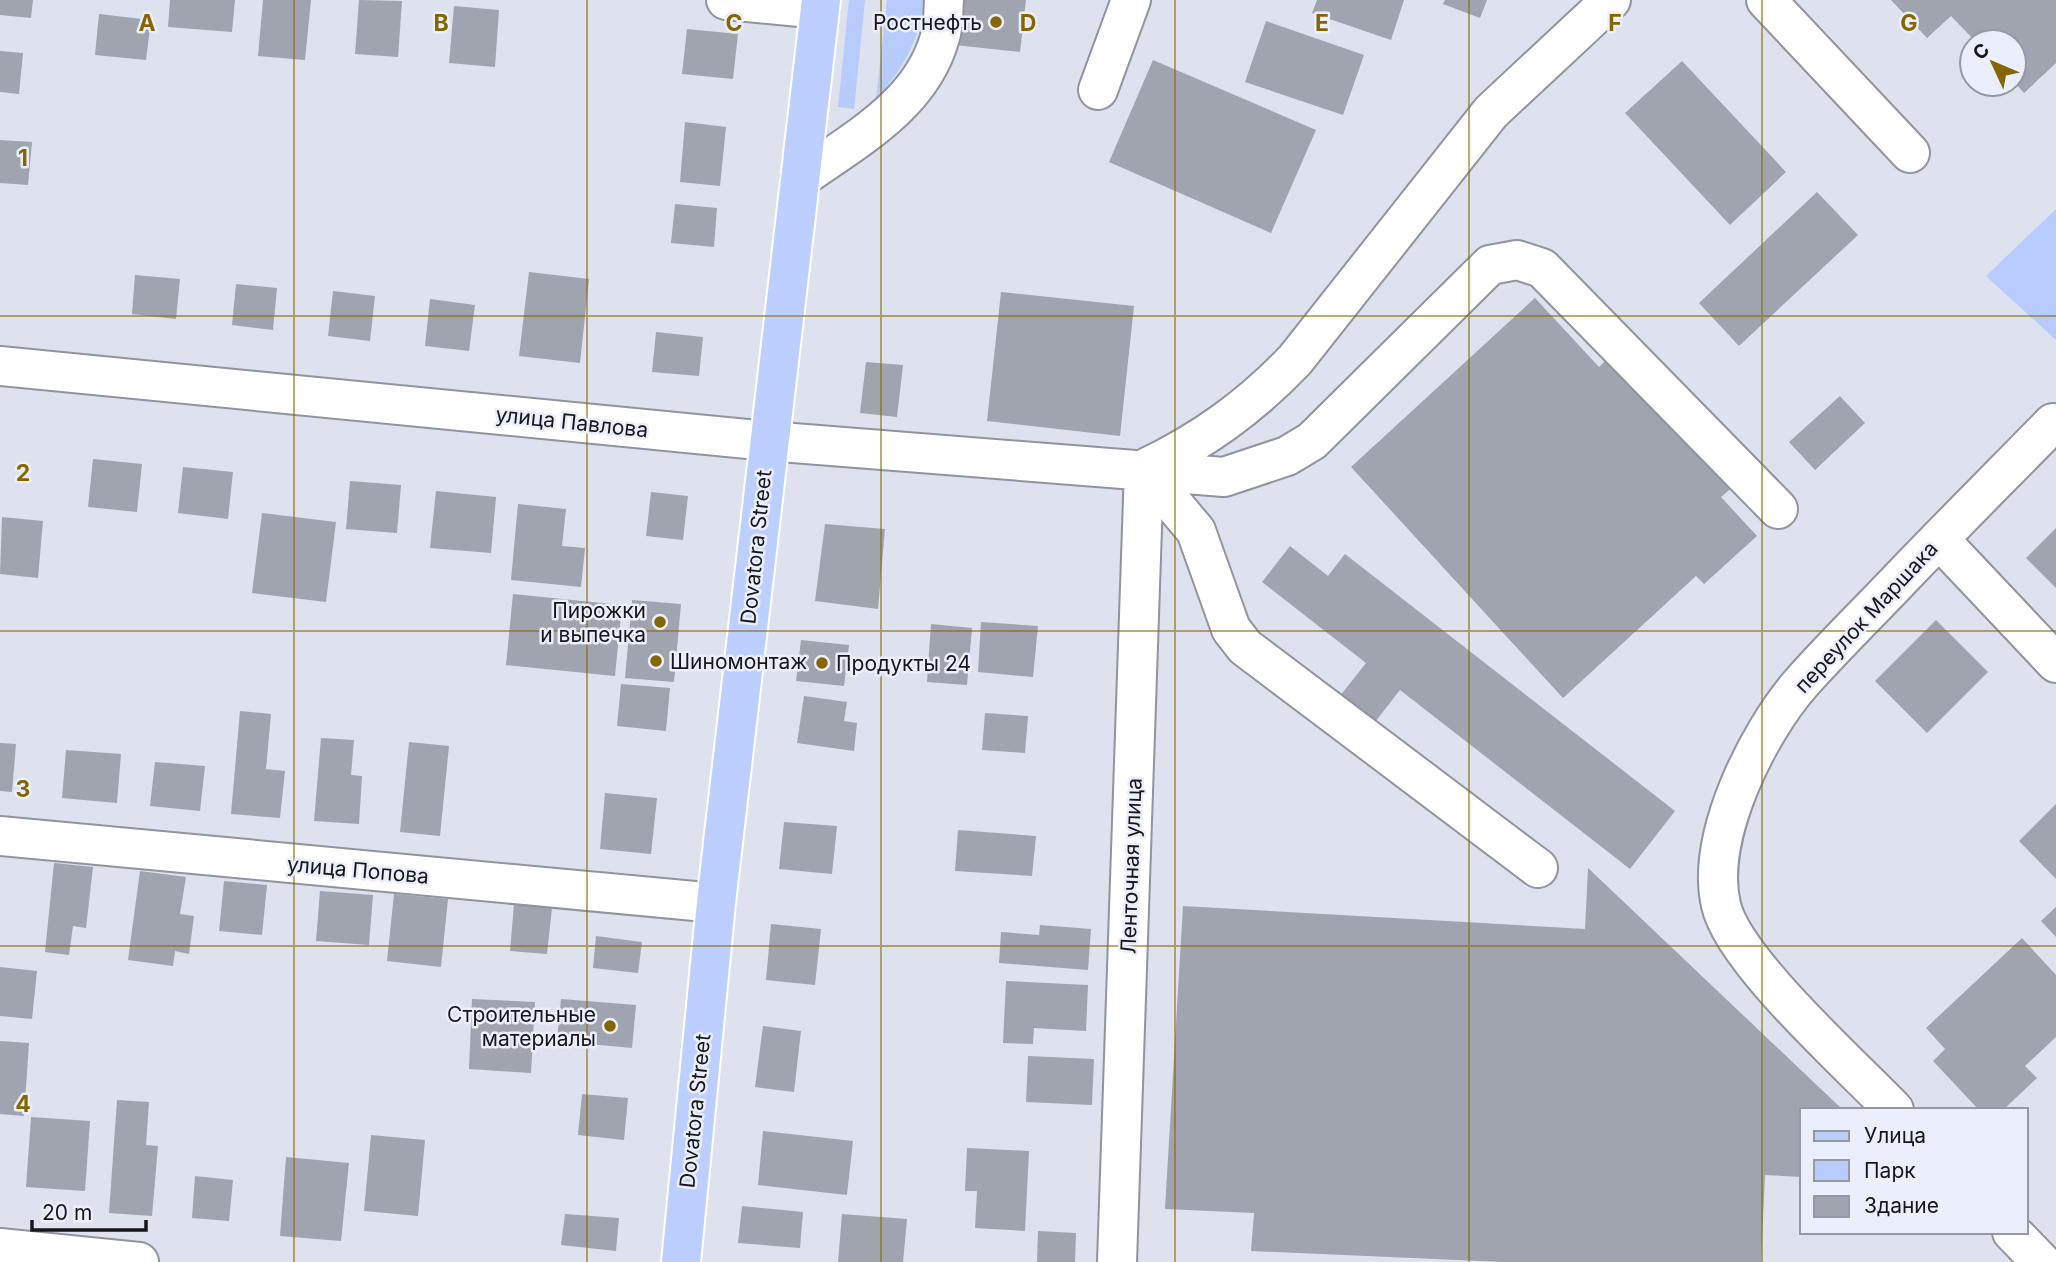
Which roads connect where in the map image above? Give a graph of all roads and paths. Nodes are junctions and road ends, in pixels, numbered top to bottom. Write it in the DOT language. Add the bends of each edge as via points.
graph roads {
  1 [pos="726,0"];
  2 [pos="944,0"];
  3 [pos="1131,0"];
  4 [pos="1611,0"];
  5 [pos="1766,0"];
  6 [pos="821,5"];
  7 [pos="1098,90"];
  8 [pos="1910,153"];
  9 [pos="800,179"];
  10 [pos="0,366"];
  11 [pos="2053,423"];
  12 [pos="768,441"];
  13 [pos="1144,470"];
  14 [pos="1778,509"];
  15 [pos="1940,539"];
  16 [pos="2056,663"];
  17 [pos="0,836"];
  18 [pos="1538,868"];
  19 [pos="716,904"];
  20 [pos="1892,1108"];
  21 [pos="2014,1234"];
  22 [pos="0,1248"];
  23 [pos="139,1262"];
  24 [pos="681,1262"];
  25 [pos="1117,1262"];
  26 [pos="2041,1262"];
  1 -- 6 [label="street"];
  2 -- 9 [label="street" via="941,36 913,91 890,115"];
  3 -- 7 [label="street"];
  4 -- 13 [label="street" via="1491,112 1295,360 1264,392 1193,446"];
  5 -- 8 [label="street"];
  6 -- 9 [label="main road, Dovatora Street"];
  9 -- 12 [label="main road, Dovatora Street"];
  10 -- 12 [label="street, улица Павлова"];
  11 -- 15 [label="street, переулок Маршака"];
  12 -- 13 [label="street, улица Павлова"];
  12 -- 19 [label="main road, Dovatora Street"];
  13 -- 14 [label="street, улица Павлова" via="1224,477 1287,456 1312,441 1490,265 1517,260 1542,268"];
  13 -- 18 [label="street" via="1196,531 1231,629 1245,647"];
  13 -- 25 [label="street, Ленточная улица"];
  15 -- 16 [label="street"];
  15 -- 20 [label="street, переулок Маршака" via="1800,684 1740,785 1725,825 1718,869 1721,905 1734,937 1766,978"];
  17 -- 19 [label="street, улица Попова"];
  19 -- 24 [label="main road, Dovatora Street"];
  21 -- 26 [label="street"];
  22 -- 23 [label="street"];
}
